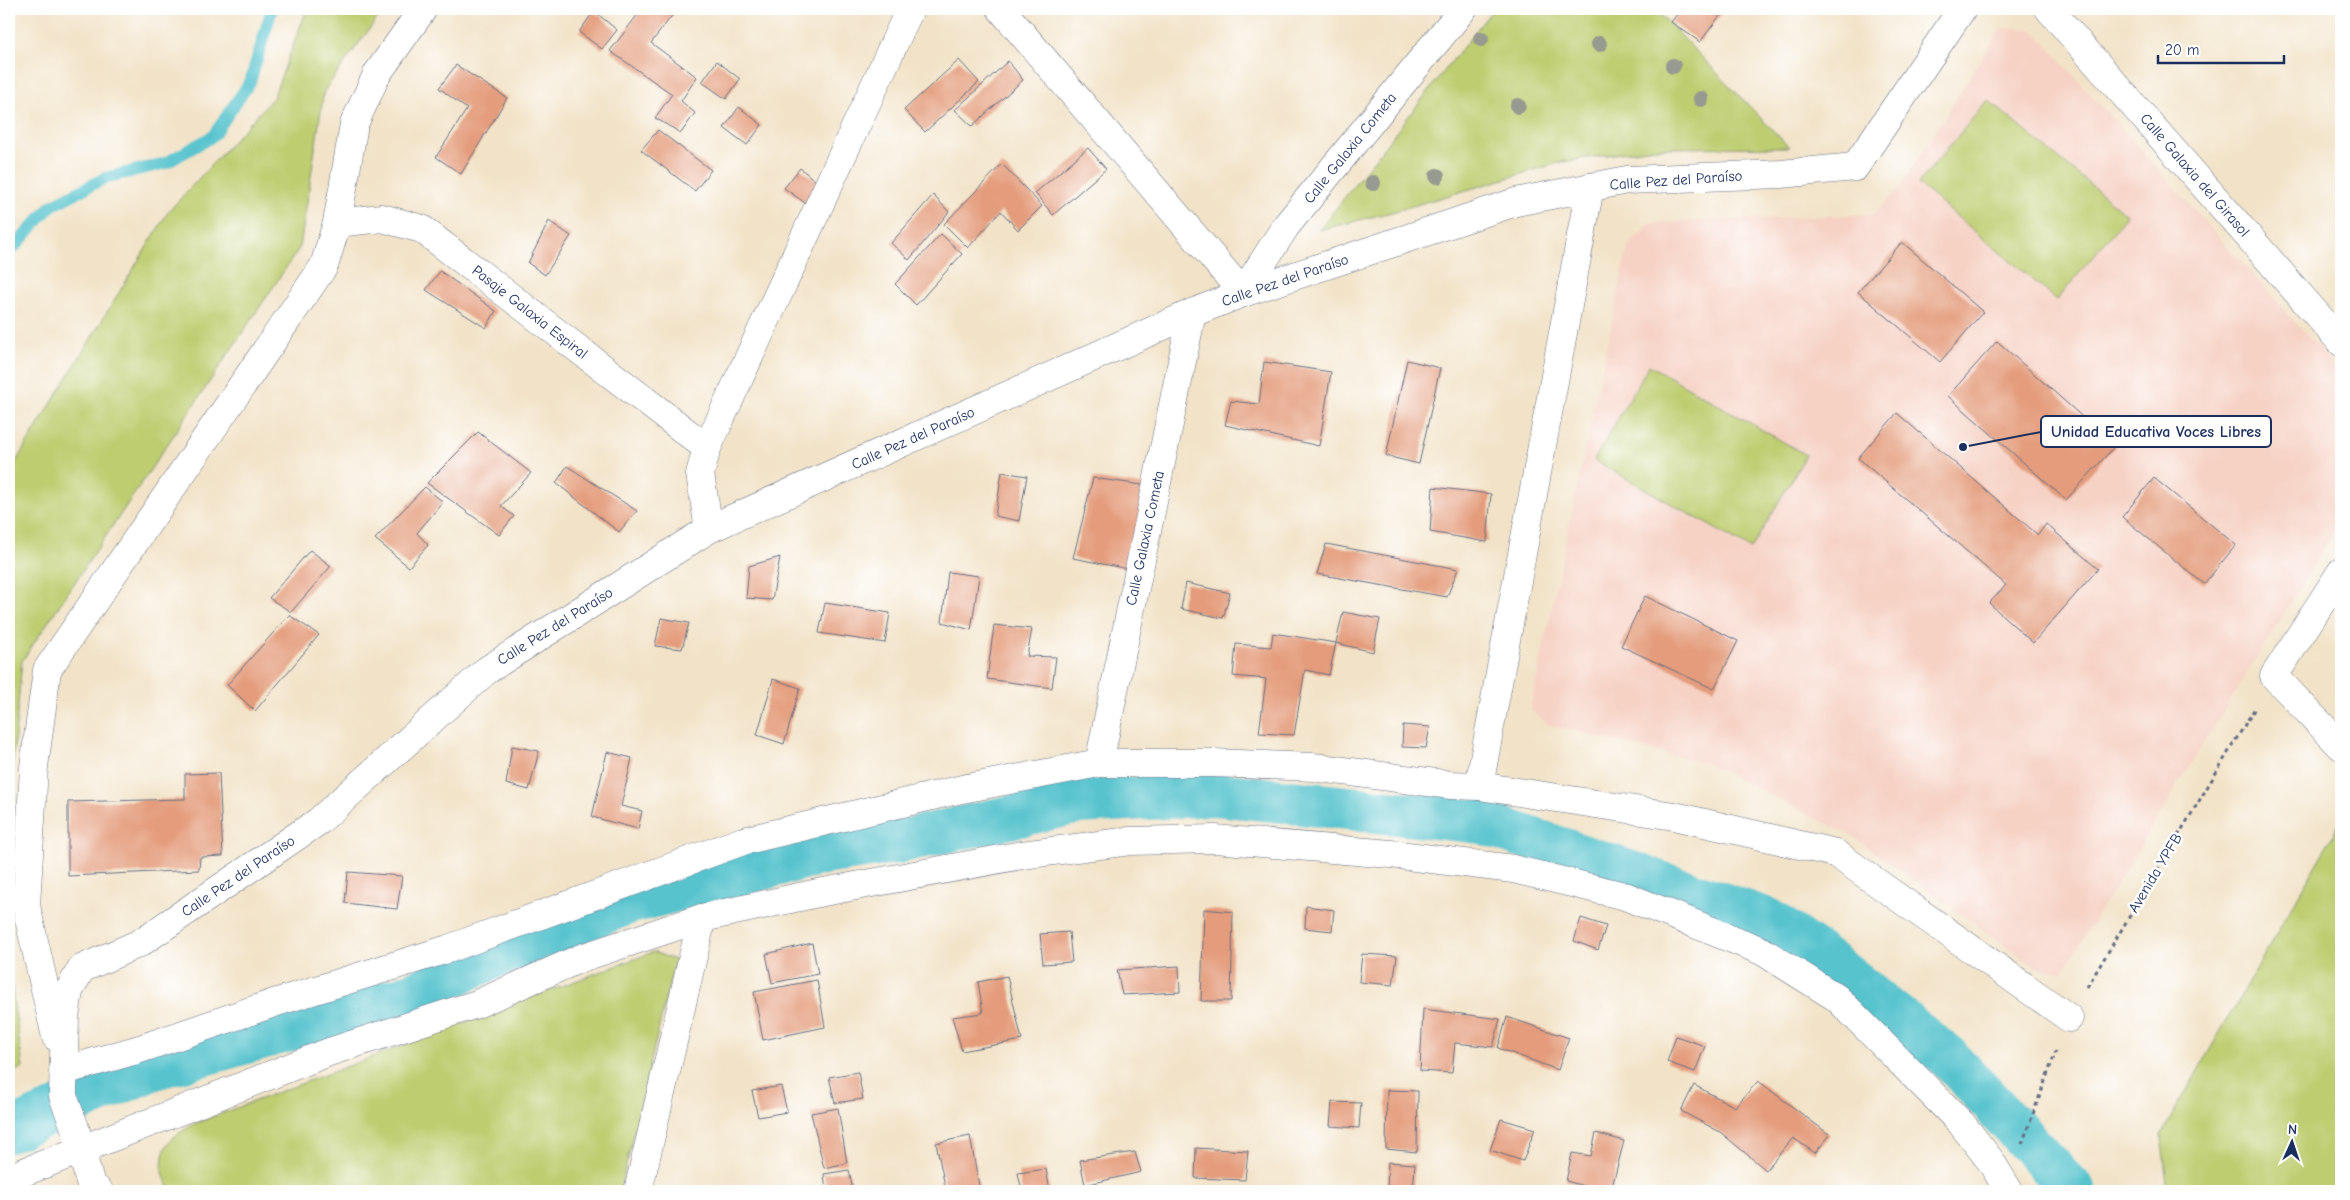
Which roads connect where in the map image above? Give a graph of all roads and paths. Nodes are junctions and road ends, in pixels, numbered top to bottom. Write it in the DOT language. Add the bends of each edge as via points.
graph roads {
  1 [pos="423,9"];
  2 [pos="1001,9"];
  3 [pos="1464,9"];
  4 [pos="1962,9"];
  5 [pos="2049,9"];
  6 [pos="900,14"];
  7 [pos="1590,187"];
  8 [pos="337,223"];
  9 [pos="1243,293"];
  10 [pos="1192,313"];
  11 [pos="2341,342"];
  12 [pos="707,448"];
  13 [pos="709,530"];
  14 [pos="2341,572"];
  15 [pos="2274,676"];
  16 [pos="2341,746"];
  17 [pos="1099,763"];
  18 [pos="1479,786"];
  19 [pos="702,918"];
  20 [pos="2068,1018"];
  21 [pos="63,1083"];
  22 [pos="77,1139"];
  23 [pos="9,1178"];
  24 [pos="2008,1190"];
  25 [pos="99,1191"];
  26 [pos="638,1191"];
  1 -- 8 [label="street" via="377,74 354,124"];
  2 -- 9 [label="street"];
  3 -- 9 [label="street, Calle Galaxia Cometa" via="1286,226"];
  4 -- 7 [label="street, Calle Pez del Paraíso" via="1855,167 1781,174 1627,180"];
  5 -- 11 [label="street, Calle Galaxia del Girasol"];
  6 -- 12 [label="street"];
  7 -- 9 [label="street, Calle Pez del Paraíso" via="1516,202"];
  7 -- 18 [label="street"];
  8 -- 12 [label="street, Pasaje Galaxia Espiral" via="382,218 422,229"];
  8 -- 21 [label="street" via="324,266 48,670 34,767 26,906"];
  9 -- 10 [label="street, Calle Pez del Paraíso"];
  10 -- 13 [label="street, Calle Pez del Paraíso"];
  10 -- 17 [label="street, Calle Galaxia Cometa"];
  12 -- 13 [label="street" via="700,474"];
  13 -- 21 [label="street, Calle Pez del Paraíso" via="487,670 319,820 140,943 81,969 69,991"];
  14 -- 15 [label="street"];
  15 -- 16 [label="street"];
  15 -- 20 [label="path, Avenida YPFB"];
  17 -- 18 [label="street" via="1312,767"];
  17 -- 21 [label="street" via="962,789 744,841 448,949 277,1002 140,1050"];
  18 -- 20 [label="street" via="1674,816 1835,853"];
  19 -- 22 [label="street" via="581,958 477,1004"];
  19 -- 24 [label="street" via="1022,855 1130,841 1215,839 1391,854 1513,869 1625,896 1762,951 1837,998 1961,1123"];
  19 -- 26 [label="street"];
  20 -- 24 [label="path, Avenida YPFB"];
  21 -- 22 [label="street, Calle Pez del Paraíso"];
  22 -- 23 [label="street"];
  22 -- 25 [label="street, Calle Pez del Paraíso" via="91,1185"];
}
